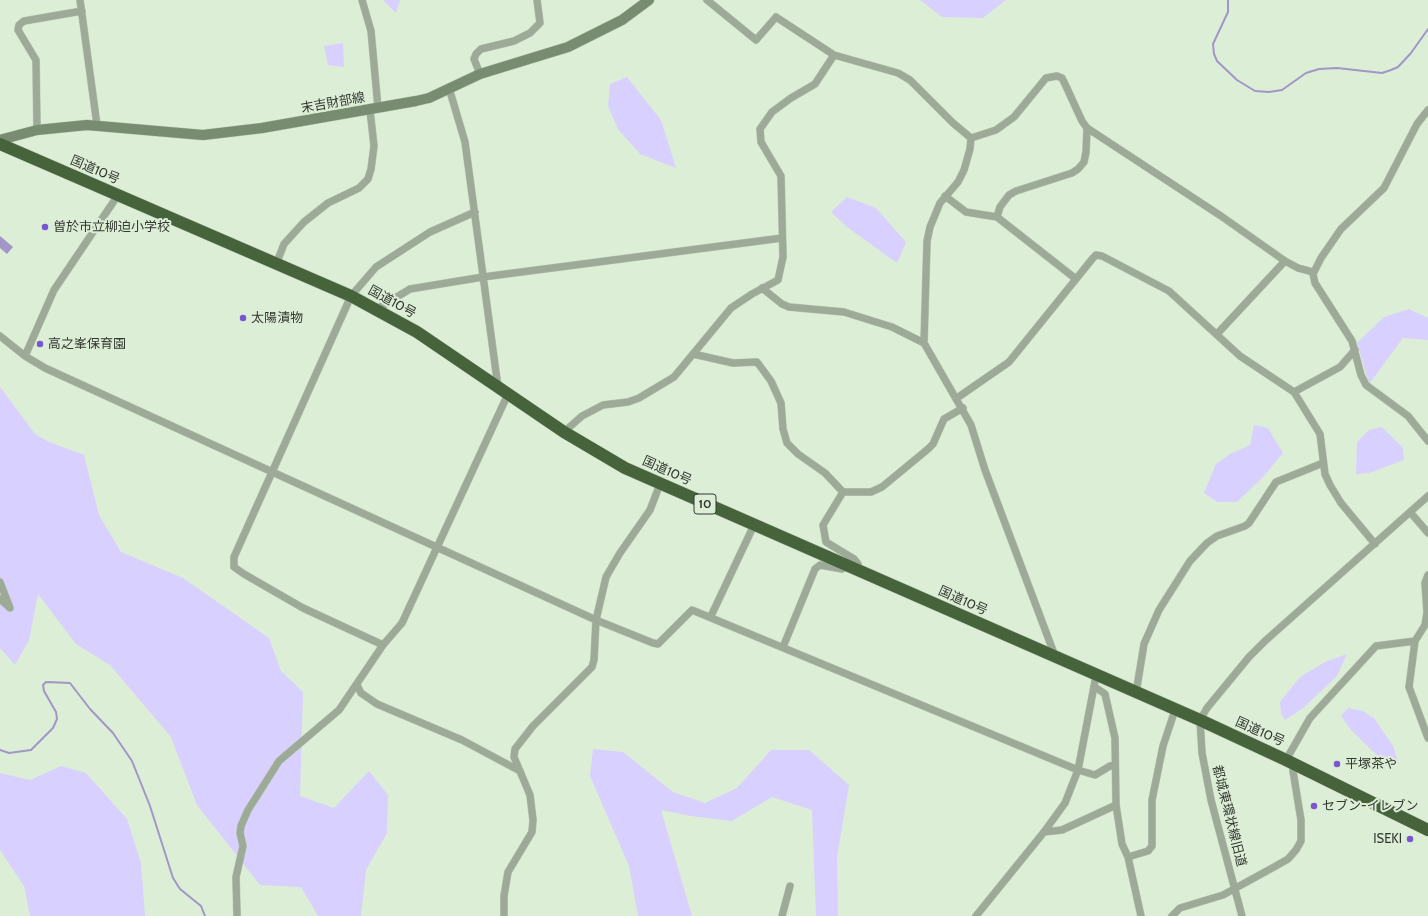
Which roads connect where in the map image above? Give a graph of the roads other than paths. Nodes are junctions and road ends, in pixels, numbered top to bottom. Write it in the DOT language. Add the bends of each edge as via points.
graph roads {
  1 [pos="80,0"];
  2 [pos="362,0"];
  3 [pos="537,0"];
  4 [pos="649,0"];
  5 [pos="707,0"];
  6 [pos="82,11"];
  7 [pos="834,55"];
  8 [pos="480,74"];
  9 [pos="450,88"];
  10 [pos="374,109"];
  11 [pos="1428,110"];
  12 [pos="97,125"];
  13 [pos="1087,128"];
  14 [pos="37,130"];
  15 [pos="971,138"];
  16 [pos="0,140"];
  17 [pos="0,144"];
  18 [pos="118,195"];
  19 [pos="945,196"];
  20 [pos="475,212"];
  21 [pos="997,217"];
  22 [pos="782,238"];
  23 [pos="1285,261"];
  24 [pos="276,262"];
  25 [pos="1313,272"];
  26 [pos="483,277"];
  27 [pos="1076,279"];
  28 [pos="762,288"];
  29 [pos="352,296"];
  30 [pos="377,309"];
  31 [pos="1217,334"];
  32 [pos="0,336"];
  33 [pos="924,343"];
  34 [pos="1355,350"];
  35 [pos="693,354"];
  36 [pos="25,356"];
  37 [pos="498,387"];
  38 [pos="1294,392"];
  39 [pos="508,394"];
  40 [pos="957,398"];
  41 [pos="963,408"];
  42 [pos="564,432"];
  43 [pos="1428,441"];
  44 [pos="1323,463"];
  45 [pos="272,471"];
  46 [pos="660,484"];
  47 [pos="843,492"];
  48 [pos="1428,496"];
  49 [pos="1410,512"];
  50 [pos="754,525"];
  51 [pos="1428,533"];
  52 [pos="1375,544"];
  53 [pos="438,547"];
  54 [pos="853,568"];
  55 [pos="1428,575"];
  56 [pos="0,582"];
  57 [pos="0,599"];
  58 [pos="711,616"];
  59 [pos="596,620"];
  60 [pos="1415,640"];
  61 [pos="383,645"];
  62 [pos="783,647"];
  63 [pos="1054,656"];
  64 [pos="1095,681"];
  65 [pos="357,684"];
  66 [pos="1136,693"];
  67 [pos="1175,710"];
  68 [pos="1200,720"];
  69 [pos="1428,738"];
  70 [pos="1290,761"];
  71 [pos="1115,765"];
  72 [pos="1078,770"];
  73 [pos="520,772"];
  74 [pos="1116,805"];
  75 [pos="1428,830"];
  76 [pos="1044,832"];
  77 [pos="1128,857"];
  78 [pos="790,886"];
  79 [pos="1234,887"];
  80 [pos="237,916"];
  81 [pos="504,916"];
  82 [pos="782,916"];
  83 [pos="976,916"];
  84 [pos="1141,916"];
  85 [pos="1172,916"];
  86 [pos="1242,916"];
  1 -- 6 [label="street"];
  2 -- 10 [label="street" via="371,31"];
  3 -- 8 [label="street" via="540,23 530,33 514,41 481,49 474,59"];
  4 -- 8 [label="main road, 末吉財部線" via="622,20 568,47"];
  5 -- 7 [label="street" via="756,40 776,17"];
  6 -- 12 [label="street"];
  6 -- 14 [label="street" via="24,21 19,25 18,30 36,60"];
  7 -- 15 [label="street" via="898,73 910,80"];
  7 -- 22 [label="street" via="815,84 772,112 760,129 760,142 781,176"];
  8 -- 9 [label="main road, 末吉財部線"];
  9 -- 10 [label="main road, 末吉財部線" via="430,98"];
  9 -- 20 [label="street" via="465,142"];
  10 -- 12 [label="main road, 末吉財部線" via="203,135"];
  10 -- 24 [label="street" via="374,146 368,179 358,188 328,203 304,222 284,244"];
  11 -- 25 [label="street" via="1417,124 1384,188 1341,229"];
  12 -- 14 [label="main road, 末吉財部線"];
  13 -- 15 [label="street" via="1062,78 1051,76 1046,78 1014,117 996,130"];
  13 -- 21 [label="street" via="1084,162 1078,169 1009,195 1000,207"];
  13 -- 23 [label="street"];
  14 -- 16 [label="main road, 末吉財部線"];
  15 -- 19 [label="street" via="964,170 958,182"];
  17 -- 18 [label="highway, 国道10号 / 10"];
  18 -- 24 [label="highway, 国道10号 / 10"];
  18 -- 36 [label="street" via="54,290"];
  19 -- 21 [label="street" via="966,212"];
  19 -- 33 [label="street" via="934,213 928,241"];
  20 -- 26 [label="street"];
  20 -- 29 [label="street" via="430,232 376,267"];
  21 -- 27 [label="street"];
  22 -- 26 [label="street"];
  22 -- 28 [label="street" via="780,277"];
  23 -- 25 [label="street"];
  23 -- 31 [label="street"];
  24 -- 29 [label="highway, 国道10号 / 10"];
  25 -- 34 [label="street" via="1315,283 1352,341"];
  26 -- 30 [label="street" via="410,288"];
  26 -- 37 [label="street"];
  27 -- 31 [label="street" via="1096,255 1102,256 1169,291"];
  27 -- 40 [label="street" via="1013,359"];
  28 -- 33 [label="street" via="789,307 844,312 892,327"];
  28 -- 35 [label="street" via="731,308"];
  29 -- 30 [label="highway, 国道10号 / 10"];
  29 -- 45 [label="street"];
  30 -- 37 [label="highway, 国道10号 / 10" via="417,332"];
  31 -- 38 [label="street" via="1240,356"];
  32 -- 36 [label="street"];
  33 -- 40 [label="street"];
  34 -- 38 [label="street" via="1340,367"];
  34 -- 43 [label="street" via="1366,384 1408,416"];
  35 -- 42 [label="street" via="674,377 639,398 603,405 582,416"];
  35 -- 47 [label="street" via="733,363 757,362 771,381 781,403 787,443 825,473"];
  36 -- 45 [label="street" via="45,368"];
  37 -- 39 [label="highway, 国道10号 / 10"];
  38 -- 44 [label="street" via="1320,434"];
  39 -- 42 [label="highway, 国道10号 / 10"];
  39 -- 53 [label="street"];
  40 -- 41 [label="street"];
  41 -- 47 [label="street" via="944,419 928,449 882,487 871,492"];
  41 -- 63 [label="street"];
  42 -- 46 [label="highway, 国道10号 / 10" via="597,453"];
  44 -- 52 [label="street" via="1335,495"];
  44 -- 66 [label="street" via="1276,482 1248,523 1207,543 1190,561 1159,610 1144,644"];
  45 -- 53 [label="street"];
  45 -- 61 [label="street" via="234,557 234,567 303,608"];
  46 -- 50 [label="highway, 国道10号 / 10"];
  46 -- 59 [label="street" via="650,510 606,577"];
  47 -- 54 [label="street" via="824,525 826,542 854,559 858,564"];
  48 -- 49 [label="street"];
  49 -- 51 [label="street"];
  49 -- 52 [label="street"];
  50 -- 54 [label="highway, 国道10号 / 10"];
  50 -- 58 [label="street"];
  52 -- 68 [label="street" via="1249,657"];
  53 -- 59 [label="street"];
  53 -- 61 [label="street" via="402,623"];
  54 -- 62 [label="street" via="820,565 815,569"];
  54 -- 63 [label="highway, 国道10号 / 10"];
  55 -- 60 [label="street" via="1425,583 1425,625"];
  56 -- 57 [label="street" via="10,608"];
  58 -- 59 [label="street" via="692,610 658,644"];
  58 -- 62 [label="street"];
  59 -- 73 [label="street" via="592,667 519,742 514,756"];
  60 -- 69 [label="street" via="1409,686"];
  60 -- 70 [label="street" via="1376,646 1310,718"];
  61 -- 65 [label="street"];
  62 -- 72 [label="street"];
  63 -- 64 [label="highway, 国道10号 / 10"];
  64 -- 66 [label="highway, 国道10号 / 10"];
  64 -- 71 [label="street" via="1105,694 1115,738"];
  64 -- 72 [label="street"];
  65 -- 73 [label="street" via="361,693 376,704 462,740"];
  65 -- 80 [label="street" via="339,710 279,761 248,810 240,833 243,846 236,877"];
  66 -- 67 [label="highway, 国道10号 / 10"];
  67 -- 68 [label="highway, 国道10号 / 10"];
  67 -- 77 [label="street" via="1162,746 1152,800 1152,846 1148,851"];
  68 -- 70 [label="highway, 国道10号 / 10"];
  68 -- 79 [label="street, 都城東環状線旧道" via="1202,753 1211,800"];
  70 -- 75 [label="highway, 国道10号 / 10"];
  70 -- 79 [label="street" via="1301,820 1301,841 1288,859"];
  71 -- 72 [label="street" via="1095,774"];
  71 -- 74 [label="street"];
  72 -- 76 [label="street" via="1065,803"];
  73 -- 81 [label="street" via="530,795 532,832 508,872"];
  74 -- 76 [label="street" via="1062,830"];
  74 -- 77 [label="street" via="1122,844"];
  76 -- 83 [label="street"];
  77 -- 84 [label="street"];
  78 -- 82 [label="street"];
  79 -- 85 [label="street" via="1223,895 1180,908"];
  79 -- 86 [label="street, 都城東環状線旧道"];
}
